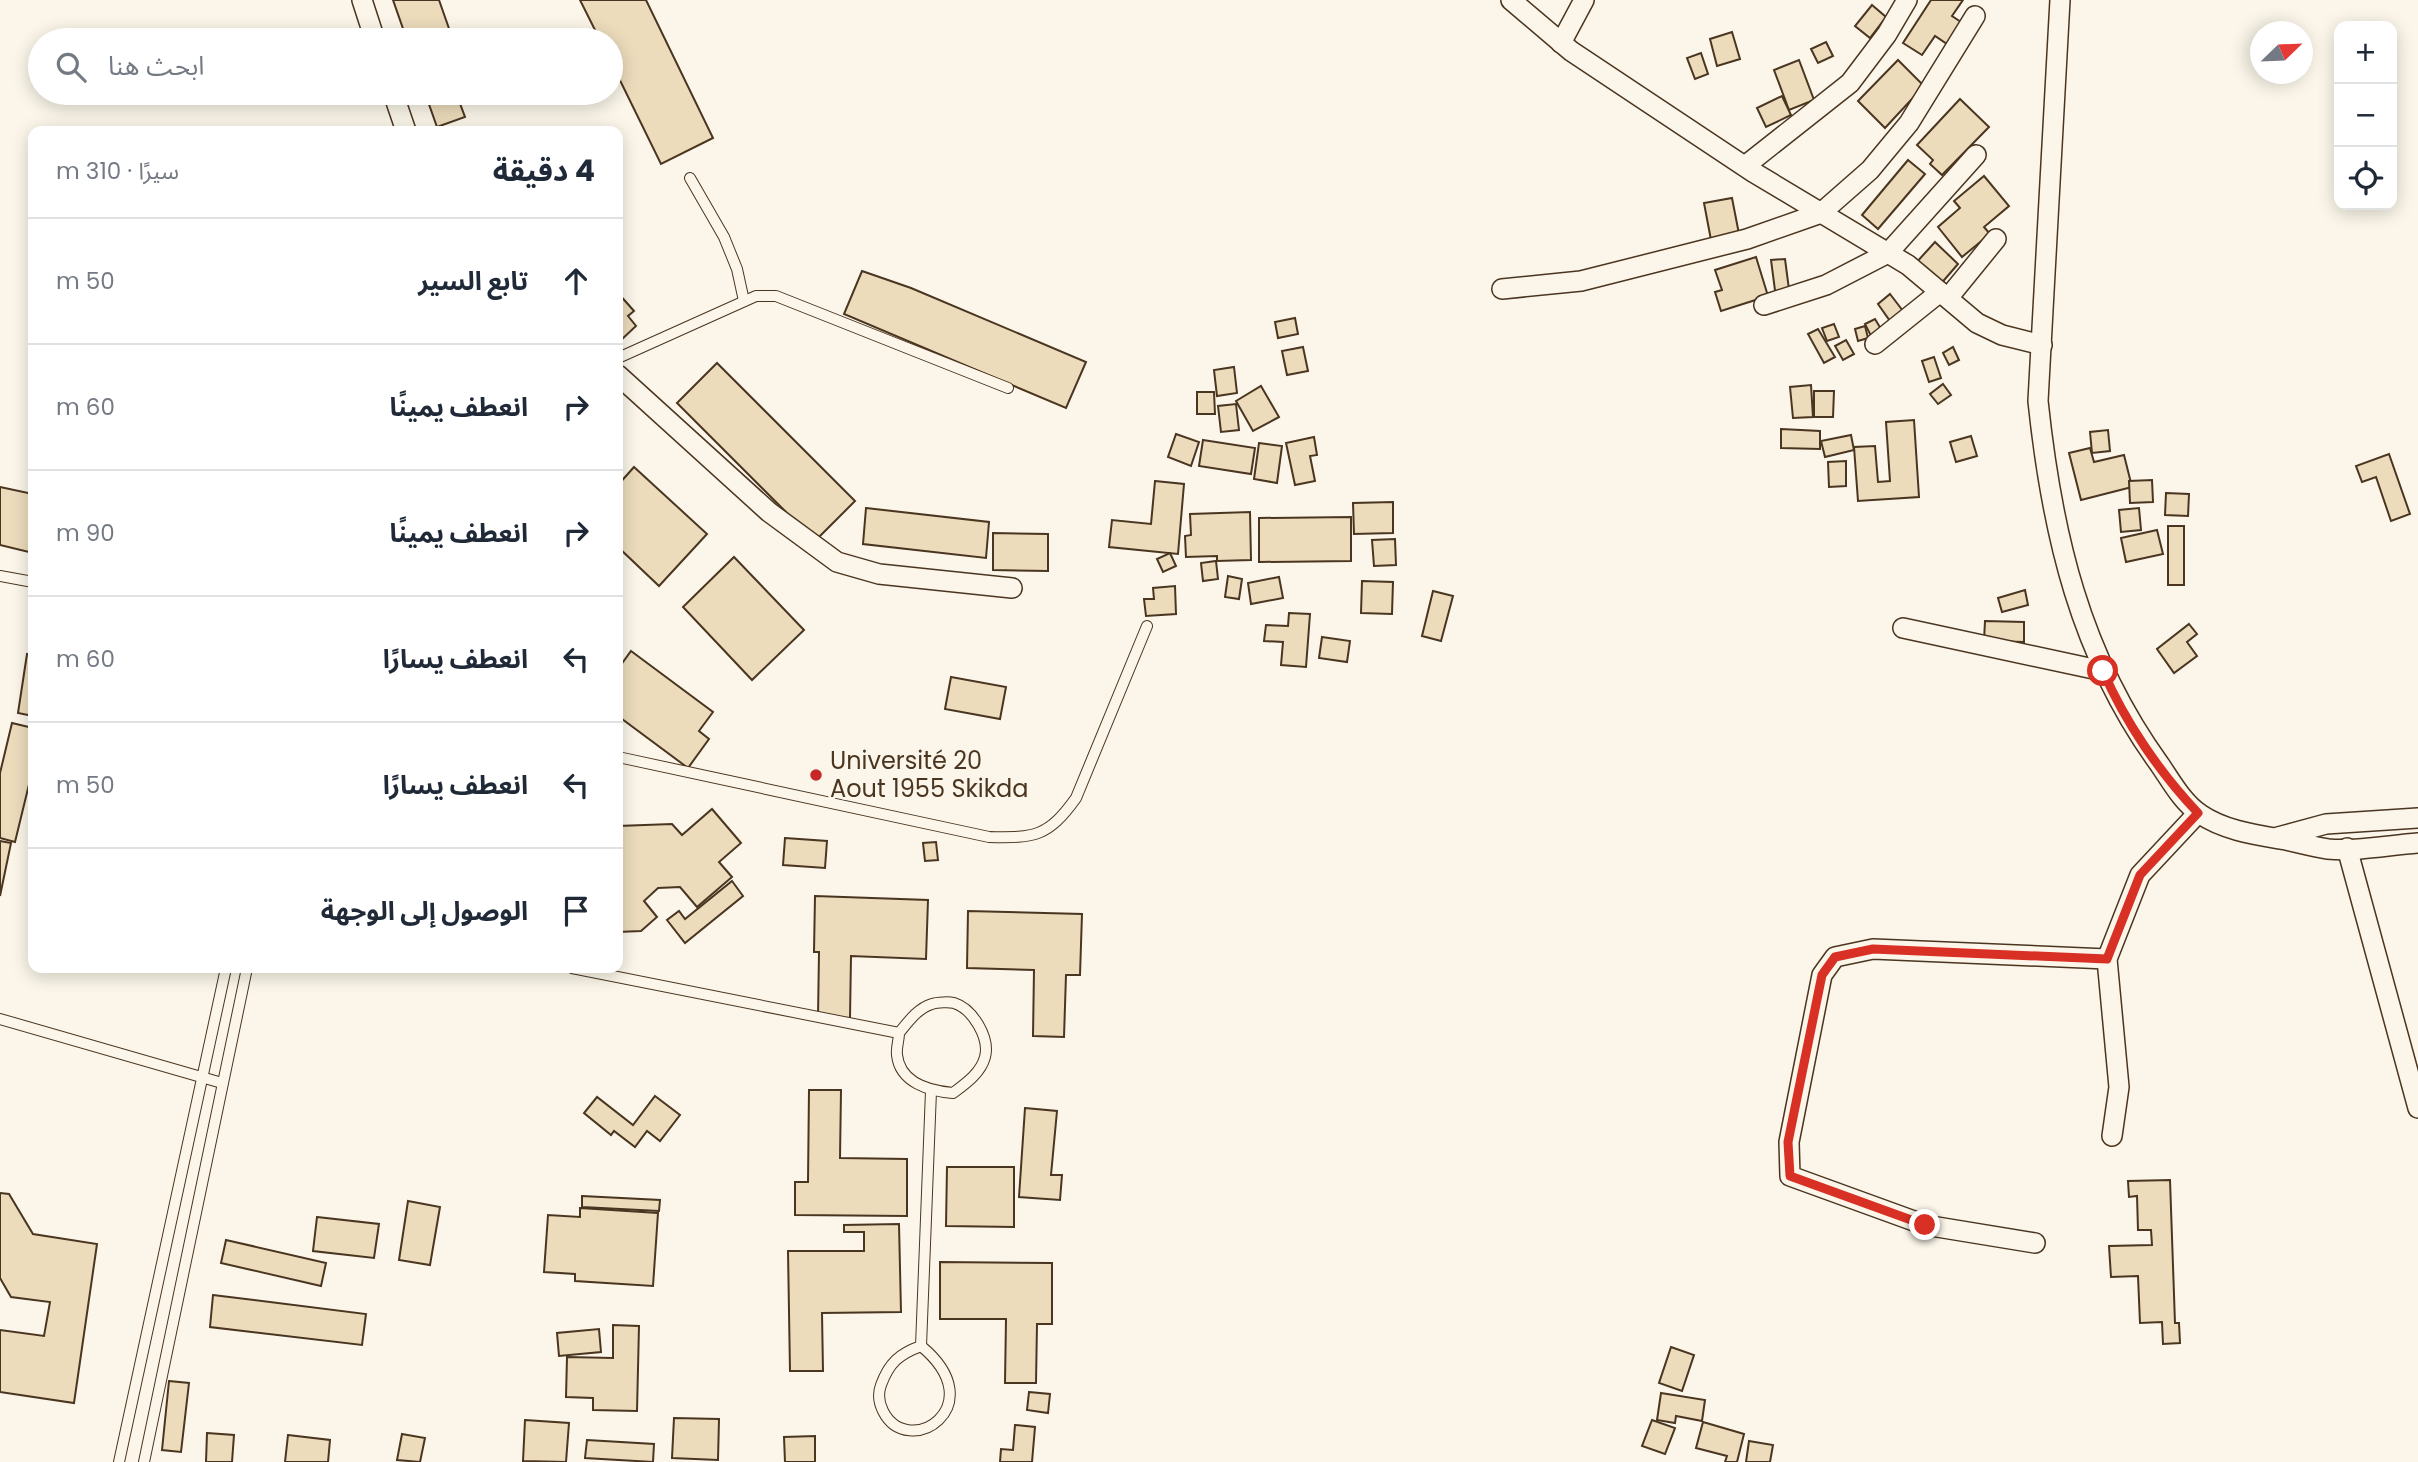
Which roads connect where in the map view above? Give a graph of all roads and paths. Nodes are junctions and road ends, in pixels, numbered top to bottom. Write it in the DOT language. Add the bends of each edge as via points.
graph roads {
  1 [pos="362,0"];
  2 [pos="1511,0"];
  3 [pos="1584,0"];
  4 [pos="1907,0"];
  5 [pos="2060,0"];
  6 [pos="1975,16"];
  7 [pos="371,28"];
  8 [pos="1561,43"];
  9 [pos="397,105"];
  10 [pos="404,126"];
  11 [pos="1976,155"];
  12 [pos="1745,166"];
  13 [pos="690,178"];
  14 [pos="1821,213"];
  15 [pos="1996,239"];
  16 [pos="1888,253"];
  17 [pos="1502,289"];
  18 [pos="1944,295"];
  19 [pos="744,301"];
  20 [pos="1764,305"];
  21 [pos="1875,344"];
  22 [pos="2042,345"];
  23 [pos="623,356"];
  24 [pos="623,380"];
  25 [pos="1008,388"];
  26 [pos="0,576"];
  27 [pos="28,581"];
  28 [pos="1012,588"];
  29 [pos="1147,626"];
  30 [pos="1903,628"];
  31 [pos="2103,671"];
  32 [pos="623,758"];
  33 [pos="2198,813"];
  34 [pos="2418,818"];
  35 [pos="2274,838"];
  36 [pos="2418,843"];
  37 [pos="2347,848"];
  38 [pos="2107,959"];
  39 [pos="225,973"];
  40 [pos="246,973"];
  41 [pos="597,973"];
  42 [pos="0,1019"];
  43 [pos="900,1033"];
  44 [pos="203,1077"];
  45 [pos="222,1083"];
  46 [pos="931,1091"];
  47 [pos="2418,1108"];
  48 [pos="2112,1136"];
  49 [pos="2035,1242"];
  50 [pos="920,1346"];
  51 [pos="119,1462"];
  52 [pos="144,1462"];
  1 -- 7 [label="street"];
  2 -- 8 [label="street"];
  3 -- 8 [label="street"];
  4 -- 12 [label="street" via="1850,83"];
  5 -- 22 [label="street"];
  6 -- 14 [label="street" via="1909,123 1870,170"];
  8 -- 12 [label="street"];
  9 -- 10 [label="street"];
  11 -- 16 [label="street"];
  12 -- 14 [label="street"];
  13 -- 19 [label="lane" via="724,237"];
  14 -- 16 [label="street"];
  14 -- 17 [label="street" via="1747,240 1581,281"];
  15 -- 18 [label="street"];
  16 -- 18 [label="street"];
  16 -- 20 [label="street" via="1826,285"];
  18 -- 21 [label="street"];
  18 -- 22 [label="street" via="1977,323"];
  19 -- 23 [label="lane"];
  19 -- 25 [label="lane" via="776,296"];
  22 -- 31 [label="street" via="2038,401 2045,466 2062,550"];
  24 -- 28 [label="street" via="769,512 837,562 878,574"];
  26 -- 27 [label="lane"];
  29 -- 32 [label="lane" via="1076,798 1060,820 1038,835 989,837"];
  30 -- 31 [label="street"];
  31 -- 33 [label="street" via="2145,745"];
  33 -- 35 [label="street" via="2244,833"];
  33 -- 38 [label="street" via="2140,875"];
  34 -- 35 [label="street" via="2326,824"];
  35 -- 37 [label="street"];
  36 -- 37 [label="street"];
  37 -- 47 [label="street"];
  38 -- 48 [label="street" via="2119,1087"];
  38 -- 49 [label="street" via="1873,949 1835,957 1822,975 1788,1142 1790,1176 1925,1225"];
  39 -- 44 [label="lane"];
  40 -- 45 [label="lane"];
  41 -- 43 [label="lane"];
  42 -- 44 [label="lane"];
  43 -- 46 [label="lane" via="897,1057 908,1079"];
  43 -- 46 [label="lane" via="932,1004 954,1003 981,1028 985,1057 971,1079 953,1093"];
  44 -- 45 [label="lane"];
  44 -- 51 [label="lane"];
  45 -- 52 [label="lane"];
  46 -- 50 [label="lane"];
  50 -- 50 [label="lane" via="895,1358 879,1390 888,1421 906,1430 930,1427 948,1409 950,1388 945,1372"];
}
